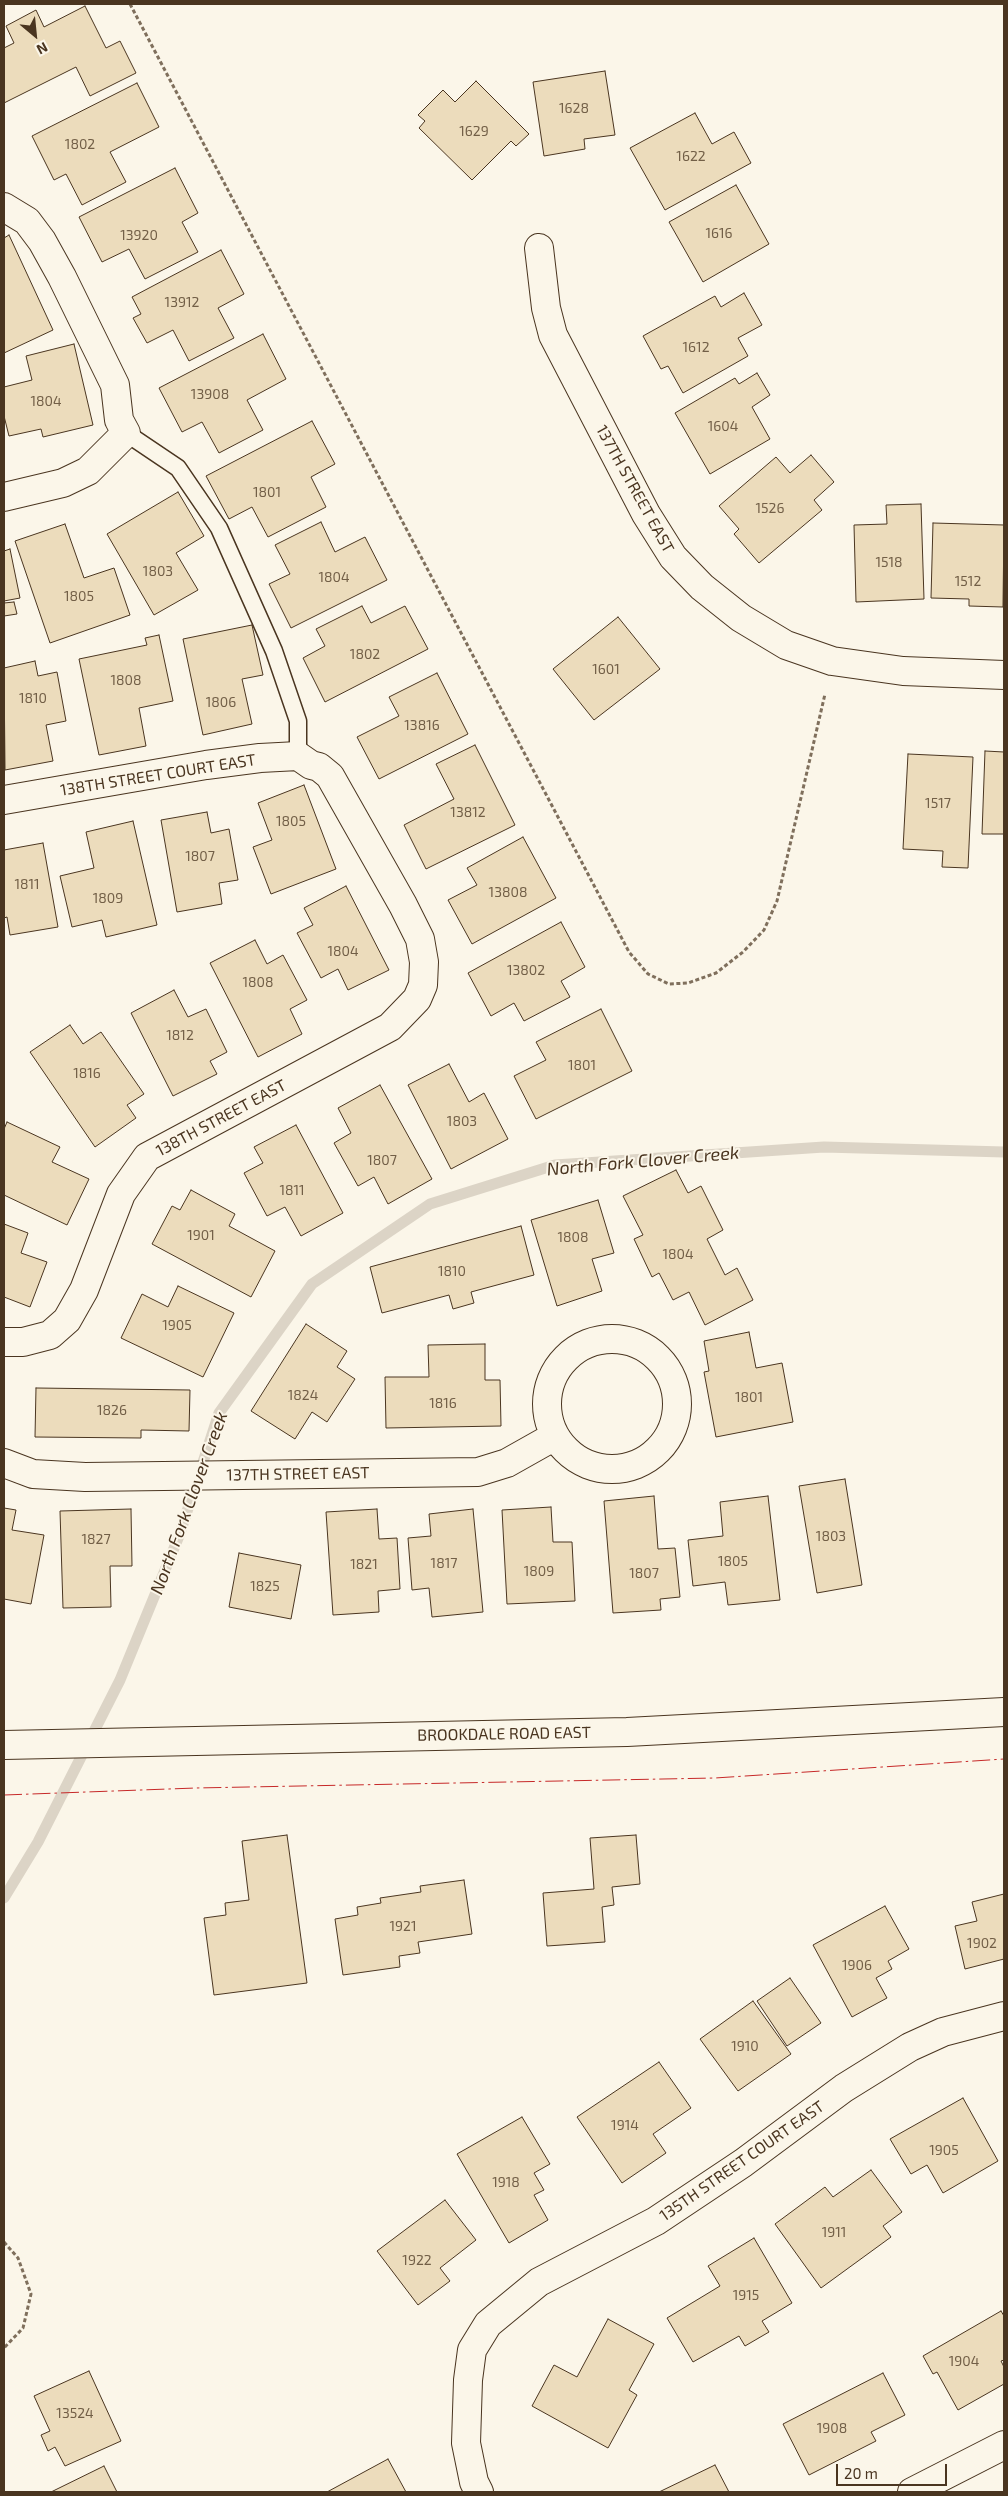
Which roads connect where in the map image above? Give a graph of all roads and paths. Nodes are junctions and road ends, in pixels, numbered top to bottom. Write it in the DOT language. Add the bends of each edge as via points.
graph roads {
  1 [pos="130,4"];
  2 [pos="4,207"];
  3 [pos="539,248"];
  4 [pos="126,433"];
  5 [pos="4,497"];
  6 [pos="832,661"];
  7 [pos="1004,675"];
  8 [pos="304,761"];
  9 [pos="4,800"];
  10 [pos="4,1342"];
  11 [pos="555,1436"];
  12 [pos="4,1463"];
  13 [pos="1004,1712"];
  14 [pos="4,1745"];
  15 [pos="1004,2016"];
  16 [pos="4,2242"];
  17 [pos="4,2348"];
  18 [pos="1004,2445"];
  19 [pos="480,2492"];
  20 [pos="912,2492"];
  1 -- 6 [label="path" via="629,952 648,974 669,984 688,983 716,973 764,930 777,901"];
  2 -- 4 [label="street" via="27,221 62,277 115,385 119,420"];
  3 -- 6 [label="street, 137TH STREET EAST" via="546,308 553,335 646,514 673,557 702,587 741,618 786,645"];
  4 -- 5 [label="street" via="88,471 63,483"];
  4 -- 8 [label="lane" via="178,468 219,528 274,651 298,722"];
  6 -- 7 [label="street, 137TH STREET EAST" via="903,671"];
  8 -- 9 [label="street, 138TH STREET COURT EAST" via="260,758 206,765"];
  8 -- 10 [label="street, 138TH STREET EAST" via="330,776 420,939 423,985 417,999 390,1026 147,1157 121,1194 84,1290 67,1320 50,1335 23,1342"];
  11 -- 11 [label="street" via="569,1453 588,1465 610,1470 632,1467 651,1456 667,1440 676,1420 678,1398 672,1376 660,1359 644,1346 603,1339 583,1346 566,1358 553,1375 547,1395 548,1416"];
  11 -- 12 [label="street, 137TH STREET EAST" via="507,1463 478,1472 84,1477 33,1474"];
  13 -- 14 [label="street, BROOKDALE ROAD EAST" via="627,1732"];
  15 -- 19 [label="street, 135TH STREET COURT EAST" via="943,2032 910,2047 844,2088 656,2221 539,2282 488,2324 472,2350 468,2380 466,2444 474,2482"];
  16 -- 17 [label="path" via="18,2258 32,2294 23,2328"];
  18 -- 20 [label="street"];
}
